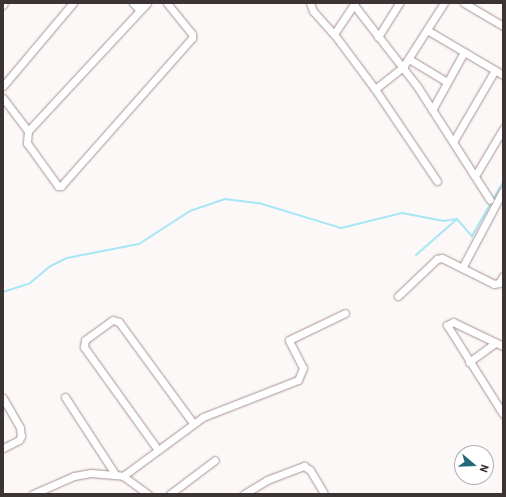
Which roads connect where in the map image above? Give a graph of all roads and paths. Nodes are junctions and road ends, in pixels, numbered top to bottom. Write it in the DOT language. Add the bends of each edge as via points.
graph roads {
  1 [pos="73,3"];
  2 [pos="133,3"];
  3 [pos="310,3"];
  4 [pos="399,3"];
  5 [pos="444,3"];
  6 [pos="464,3"];
  7 [pos="171,4"];
  8 [pos="354,4"];
  9 [pos="145,5"];
  10 [pos="503,26"];
  11 [pos="427,30"];
  12 [pos="334,34"];
  13 [pos="378,37"];
  14 [pos="464,52"];
  15 [pos="409,59"];
  16 [pos="403,67"];
  17 [pos="496,70"];
  18 [pos="503,75"];
  19 [pos="447,82"];
  20 [pos="3,86"];
  21 [pos="376,89"];
  22 [pos="3,98"];
  23 [pos="432,110"];
  24 [pos="503,129"];
  25 [pos="28,131"];
  26 [pos="453,142"];
  27 [pos="475,176"];
  28 [pos="437,181"];
  29 [pos="503,191"];
  30 [pos="490,200"];
  31 [pos="462,268"];
  32 [pos="503,276"];
  33 [pos="398,296"];
  34 [pos="345,313"];
  35 [pos="495,343"];
  36 [pos="503,346"];
  37 [pos="469,362"];
  38 [pos="65,397"];
  39 [pos="3,398"];
  40 [pos="503,414"];
  41 [pos="193,423"];
  42 [pos="3,448"];
  43 [pos="158,450"];
  44 [pos="215,460"];
  45 [pos="115,474"];
  46 [pos="123,476"];
  47 [pos="323,492"];
  48 [pos="33,494"];
  49 [pos="148,494"];
  50 [pos="170,494"];
  51 [pos="244,494"];
  1 -- 20 [label="street"];
  2 -- 9 [label="street" via="137,7"];
  3 -- 12 [label="street" via="313,11"];
  4 -- 13 [label="street"];
  5 -- 11 [label="street"];
  6 -- 10 [label="street"];
  7 -- 25 [label="street" via="192,34 192,38 61,186 56,183 27,143"];
  8 -- 12 [label="street"];
  8 -- 13 [label="street"];
  9 -- 25 [label="street"];
  11 -- 14 [label="street"];
  11 -- 15 [label="street"];
  12 -- 21 [label="street"];
  13 -- 16 [label="street"];
  14 -- 17 [label="street"];
  14 -- 19 [label="street"];
  15 -- 16 [label="street"];
  15 -- 19 [label="street"];
  16 -- 21 [label="street"];
  16 -- 23 [label="street"];
  17 -- 18 [label="street"];
  17 -- 26 [label="street"];
  19 -- 23 [label="street"];
  21 -- 28 [label="street"];
  22 -- 25 [label="street"];
  23 -- 26 [label="street"];
  24 -- 27 [label="street"];
  26 -- 27 [label="street"];
  27 -- 30 [label="street"];
  29 -- 31 [label="street"];
  31 -- 32 [label="street" via="494,284 499,283"];
  31 -- 33 [label="street" via="446,259 437,259"];
  34 -- 41 [label="street" via="289,340 302,368 298,380 214,412"];
  35 -- 36 [label="street"];
  35 -- 37 [label="street"];
  35 -- 37 [label="street" via="453,322 447,325"];
  37 -- 40 [label="street"];
  38 -- 45 [label="street"];
  39 -- 42 [label="street" via="20,428 21,436 19,440"];
  41 -- 43 [label="street"];
  41 -- 43 [label="street" via="119,322 113,320 85,340 84,347"];
  43 -- 46 [label="street"];
  44 -- 50 [label="street"];
  45 -- 46 [label="street"];
  45 -- 48 [label="street" via="91,473 74,476"];
  46 -- 49 [label="street"];
  47 -- 51 [label="street" via="310,470 304,466 267,480"];
}
